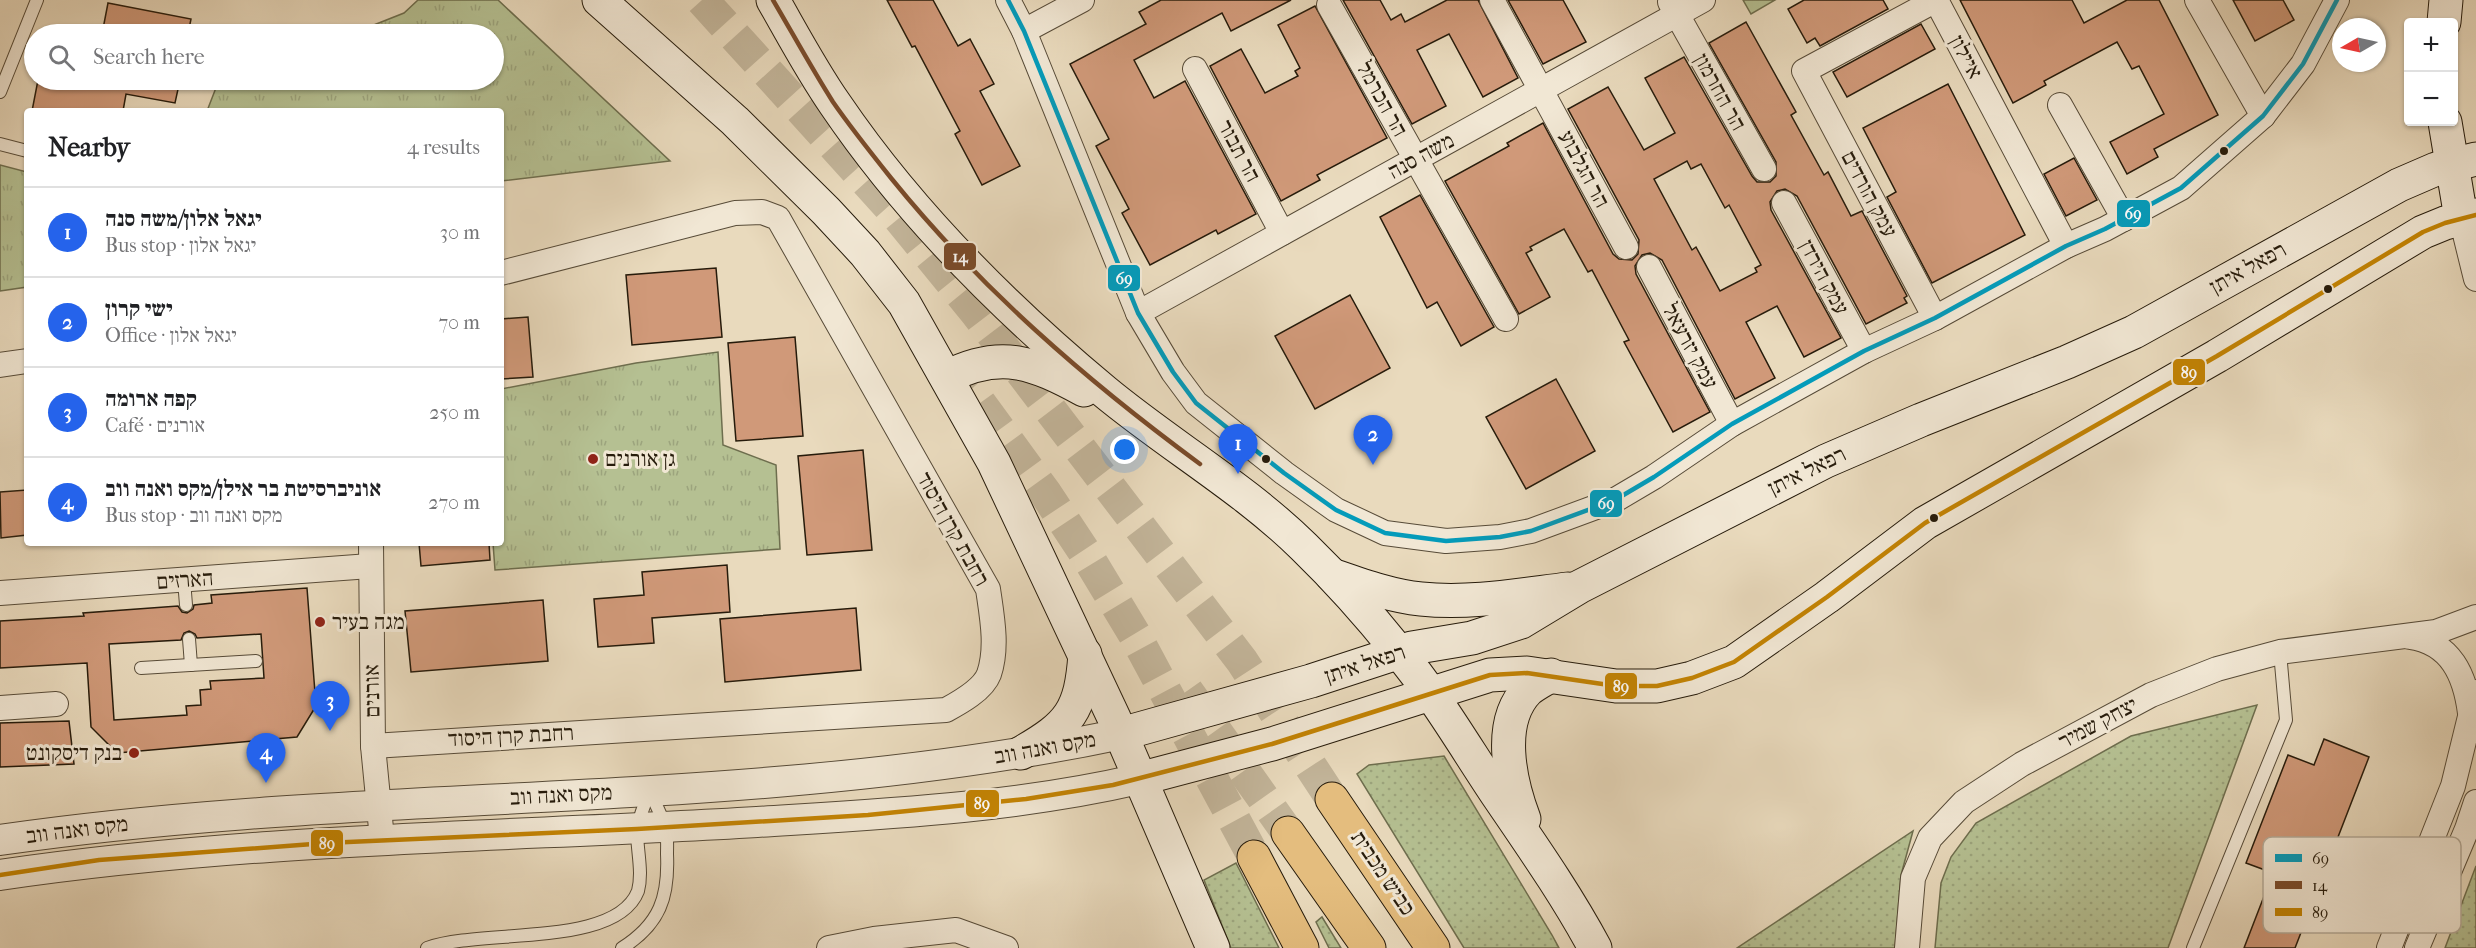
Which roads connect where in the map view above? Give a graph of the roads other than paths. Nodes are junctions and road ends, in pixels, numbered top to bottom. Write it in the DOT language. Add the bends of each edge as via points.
graph roads {
  1 [pos="37,0"];
  2 [pos="599,0"];
  3 [pos="773,0"];
  4 [pos="1008,0"];
  5 [pos="1082,0"];
  6 [pos="1492,0"];
  7 [pos="1703,0"];
  8 [pos="2198,0"];
  9 [pos="2337,0"];
  10 [pos="2446,0"];
  11 [pos="1329,5"];
  12 [pos="1673,7"];
  13 [pos="2444,18"];
  14 [pos="27,24"];
  15 [pos="24,32"];
  16 [pos="1024,32"];
  17 [pos="1195,69"];
  18 [pos="1804,71"];
  19 [pos="1541,90"];
  20 [pos="0,92"];
  21 [pos="2060,105"];
  22 [pos="2263,116"];
  23 [pos="2447,126"];
  24 [pos="0,144"];
  25 [pos="24,150"];
  26 [pos="1416,159"];
  27 [pos="2464,161"];
  28 [pos="1764,170"];
  29 [pos="1784,202"];
  30 [pos="2469,217"];
  31 [pos="2124,219"];
  32 [pos="1282,233"];
  33 [pos="2066,246"];
  34 [pos="1626,247"];
  35 [pos="1649,267"];
  36 [pos="504,272"];
  37 [pos="2476,279"];
  38 [pos="1138,313"];
  39 [pos="1935,318"];
  40 [pos="1506,319"];
  41 [pos="1864,351"];
  42 [pos="24,361"];
  43 [pos="0,365"];
  44 [pos="947,377"];
  45 [pos="1140,420"];
  46 [pos="1732,424"];
  47 [pos="370,554"];
  48 [pos="1331,574"];
  49 [pos="184,580"];
  50 [pos="1579,587"];
  51 [pos="0,593"];
  52 [pos="186,605"];
  53 [pos="2476,617"];
  54 [pos="2402,637"];
  55 [pos="189,639"];
  56 [pos="1400,652"];
  57 [pos="2280,652"];
  58 [pos="1085,654"];
  59 [pos="256,661"];
  60 [pos="191,665"];
  61 [pos="141,669"];
  62 [pos="1551,675"];
  63 [pos="2476,692"];
  64 [pos="1431,695"];
  65 [pos="56,704"];
  66 [pos="0,708"];
  67 [pos="2471,717"];
  68 [pos="1359,718"];
  69 [pos="1121,734"];
  70 [pos="373,746"];
  71 [pos="1022,753"];
  72 [pos="1139,779"];
  73 [pos="650,791"];
  74 [pos="1332,800"];
  75 [pos="2476,802"];
  76 [pos="378,804"];
  77 [pos="651,828"];
  78 [pos="1288,832"];
  79 [pos="2433,837"];
  80 [pos="382,839"];
  81 [pos="0,840"];
  82 [pos="2461,843"];
  83 [pos="1535,852"];
  84 [pos="1254,857"];
  85 [pos="0,875"];
  86 [pos="2395,933"];
  87 [pos="2423,933"];
  88 [pos="1205,939"];
  89 [pos="427,948"];
  90 [pos="622,948"];
  91 [pos="829,948"];
  92 [pos="1006,948"];
  93 [pos="1302,948"];
  94 [pos="1369,948"];
  95 [pos="1433,948"];
  96 [pos="1595,948"];
  97 [pos="1907,948"];
  98 [pos="2193,948"];
  99 [pos="2389,948"];
  100 [pos="2417,948"];
  1 -- 14 [label="lane"];
  2 -- 44 [label="main road" via="735,121 834,219 904,303"];
  3 -- 45 [label="main road" via="866,147 943,239 1014,312"];
  4 -- 16 [label="street"];
  5 -- 16 [label="street"];
  6 -- 19 [label="street, הר הגלבוע"];
  7 -- 12 [label="street, משה סנה"];
  8 -- 22 [label="street"];
  9 -- 22 [label="street" via="2303,64"];
  10 -- 13 [label="main road"];
  11 -- 26 [label="street, הר הכרמל"];
  12 -- 19 [label="street, משה סנה"];
  12 -- 28 [label="street, הר החרמון"];
  15 -- 20 [label="lane"];
  16 -- 38 [label="street"];
  17 -- 32 [label="street, הר תבור"];
  18 -- 33 [label="street, איילון" via="1936,0"];
  18 -- 39 [label="street, עמק הורדים"];
  19 -- 26 [label="street, משה סנה"];
  19 -- 34 [label="street, הר הגלבוע"];
  21 -- 31 [label="street"];
  22 -- 31 [label="street" via="2181,188"];
  23 -- 27 [label="main road"];
  24 -- 25 [label="lane"];
  26 -- 32 [label="street, משה סנה"];
  26 -- 40 [label="street, הר הכרמל"];
  27 -- 30 [label="main road"];
  27 -- 50 [label="main road, רפאל איתן" via="2399,185 2134,332 1826,461"];
  29 -- 41 [label="street, עמק הירדן"];
  30 -- 37 [label="street"];
  30 -- 62 [label="main road" via="2423,232 2217,356 1925,523 1734,662 1657,686 1616,686"];
  31 -- 33 [label="street"];
  32 -- 38 [label="street, משה סנה"];
  33 -- 39 [label="street"];
  35 -- 46 [label="street, עמק יזרעאל"];
  36 -- 70 [label="street, רחבת קרן היסוד" via="735,213 762,212 778,218 988,589 994,632 988,676 969,698 946,710"];
  38 -- 46 [label="street" via="1196,403 1336,510 1400,536 1446,541 1516,534 1547,526 1615,500"];
  39 -- 41 [label="street"];
  41 -- 46 [label="street"];
  42 -- 43 [label="street"];
  44 -- 45 [label="main road" via="996,361 1023,363 1050,372"];
  44 -- 58 [label="main road" via="994,463"];
  45 -- 48 [label="main road" via="1251,501"];
  47 -- 49 [label="street, הארזים"];
  47 -- 70 [label="street, אורנים"];
  48 -- 50 [label="main road" via="1421,599 1494,598"];
  48 -- 56 [label="main road"];
  49 -- 51 [label="street, הארזים"];
  49 -- 52 [label="lane"];
  50 -- 56 [label="main road, רפאל איתן" via="1538,613 1493,633"];
  53 -- 54 [label="street, יצחק שמיר" via="2436,632"];
  54 -- 57 [label="street, יצחק שמיר"];
  54 -- 67 [label="street, יצחק שמיר" via="2433,644 2453,659 2468,696"];
  55 -- 60 [label="lane"];
  56 -- 64 [label="main road"];
  56 -- 68 [label="main road" via="1386,684"];
  56 -- 69 [label="main road, רפאל איתן"];
  57 -- 97 [label="street, יצחק שמיר" via="2217,669 2151,695 2022,764 1964,802 1930,838 1913,878"];
  57 -- 98 [label="lane" via="2286,720"];
  58 -- 69 [label="main road"];
  58 -- 71 [label="main road" via="1079,699 1071,716 1046,739"];
  59 -- 60 [label="lane"];
  60 -- 61 [label="lane"];
  62 -- 64 [label="main road" via="1490,675"];
  62 -- 83 [label="main road" via="1527,691 1510,731 1512,778"];
  63 -- 67 [label="street"];
  64 -- 68 [label="main road"];
  64 -- 83 [label="main road"];
  65 -- 66 [label="street"];
  67 -- 79 [label="street" via="2453,786"];
  68 -- 72 [label="main road"];
  69 -- 71 [label="street, מקס ואנה ווב"];
  69 -- 72 [label="main road"];
  70 -- 76 [label="street, אורנים"];
  71 -- 73 [label="street, מקס ואנה ווב" via="865,774"];
  72 -- 77 [label="street, מקס ואנה ווב" via="966,806"];
  72 -- 88 [label="main road"];
  73 -- 76 [label="street, מקס ואנה ווב"];
  73 -- 77 [label="lane"];
  73 -- 77 [label="lane"];
  74 -- 95 [label="highway, כביש מכבית"];
  75 -- 82 [label="street"];
  76 -- 80 [label="street, אורנים"];
  76 -- 81 [label="street, מקס ואנה ווב" via="140,822"];
  77 -- 80 [label="street, מקס ואנה ווב"];
  77 -- 89 [label="lane" via="638,889 631,906 618,921 577,935 457,942"];
  77 -- 90 [label="lane" via="668,875 664,897 655,919 640,937"];
  78 -- 94 [label="highway"];
  80 -- 85 [label="street, מקס ואנה ווב" via="99,860"];
  83 -- 96 [label="main road"];
  84 -- 93 [label="highway"];
  86 -- 99 [label="street"];
  87 -- 100 [label="street"];
  91 -- 92 [label="street" via="956,930"];
}
